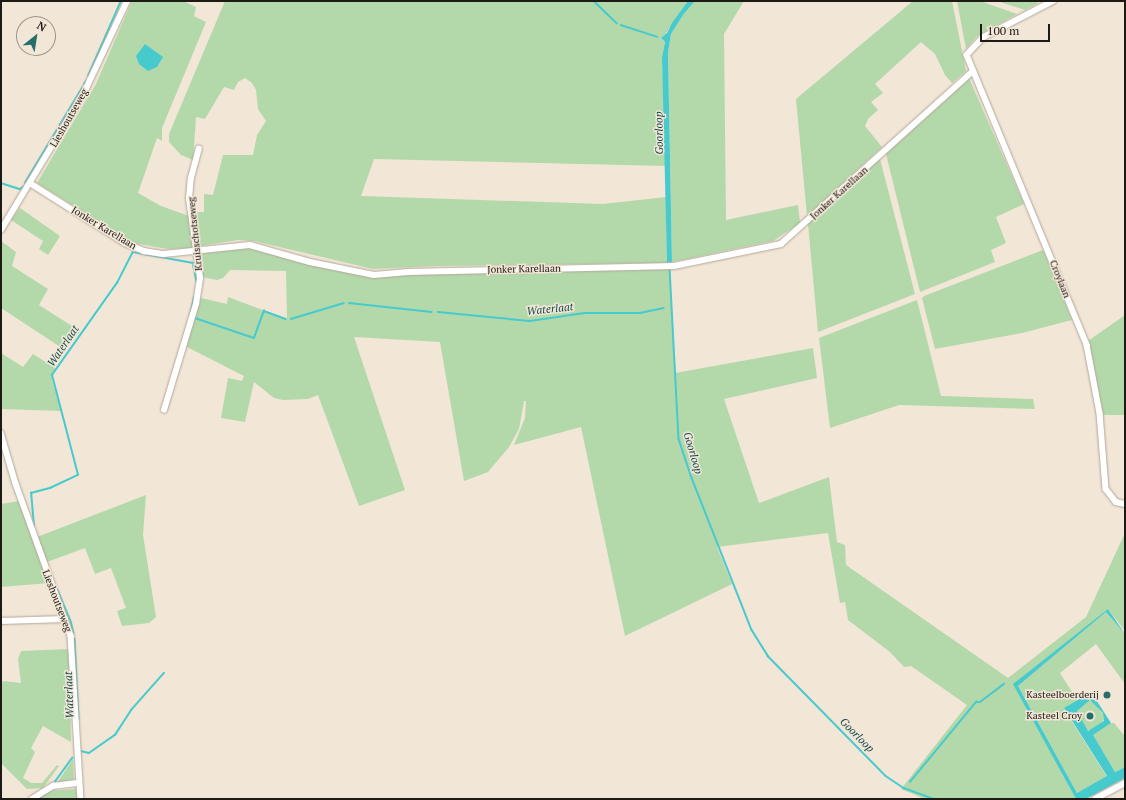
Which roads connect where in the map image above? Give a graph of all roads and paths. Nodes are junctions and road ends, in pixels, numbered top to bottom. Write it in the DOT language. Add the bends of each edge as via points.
graph roads {
  1 [pos="127,1"];
  2 [pos="1054,1"];
  3 [pos="974,71"];
  4 [pos="199,149"];
  5 [pos="30,183"];
  6 [pos="1,230"];
  7 [pos="197,251"];
  8 [pos="164,410"];
  9 [pos="1,433"];
  10 [pos="1125,504"];
  11 [pos="65,619"];
  12 [pos="1,621"];
  13 [pos="79,783"];
  14 [pos="1125,783"];
  15 [pos="32,799"];
  16 [pos="81,799"];
  17 [pos="1095,799"];
  1 -- 5 [label="street, Lieshoutseweg" via="109,45 84,93"];
  2 -- 3 [label="street, Croylaan" via="983,38 967,55"];
  3 -- 7 [label="street, Jonker Karellaan" via="781,244 674,266 374,275 310,262 250,245 234,244"];
  3 -- 10 [label="street, Croylaan" via="1087,344 1100,413 1106,489 1116,502"];
  4 -- 7 [label="street, Kruisschotseweg" via="191,178 189,199"];
  5 -- 6 [label="street, Lieshoutseweg"];
  5 -- 7 [label="street, Jonker Karellaan" via="136,248 164,254"];
  7 -- 8 [label="street, Kruisschotseweg" via="200,278 196,304"];
  9 -- 11 [label="street, Lieshoutseweg" via="19,492"];
  11 -- 12 [label="street"];
  11 -- 13 [label="street, Lieshoutseweg" via="71,636 74,670"];
  13 -- 15 [label="street" via="53,786"];
  13 -- 16 [label="street, Lieshoutseweg"];
  14 -- 17 [label="street"];
}
